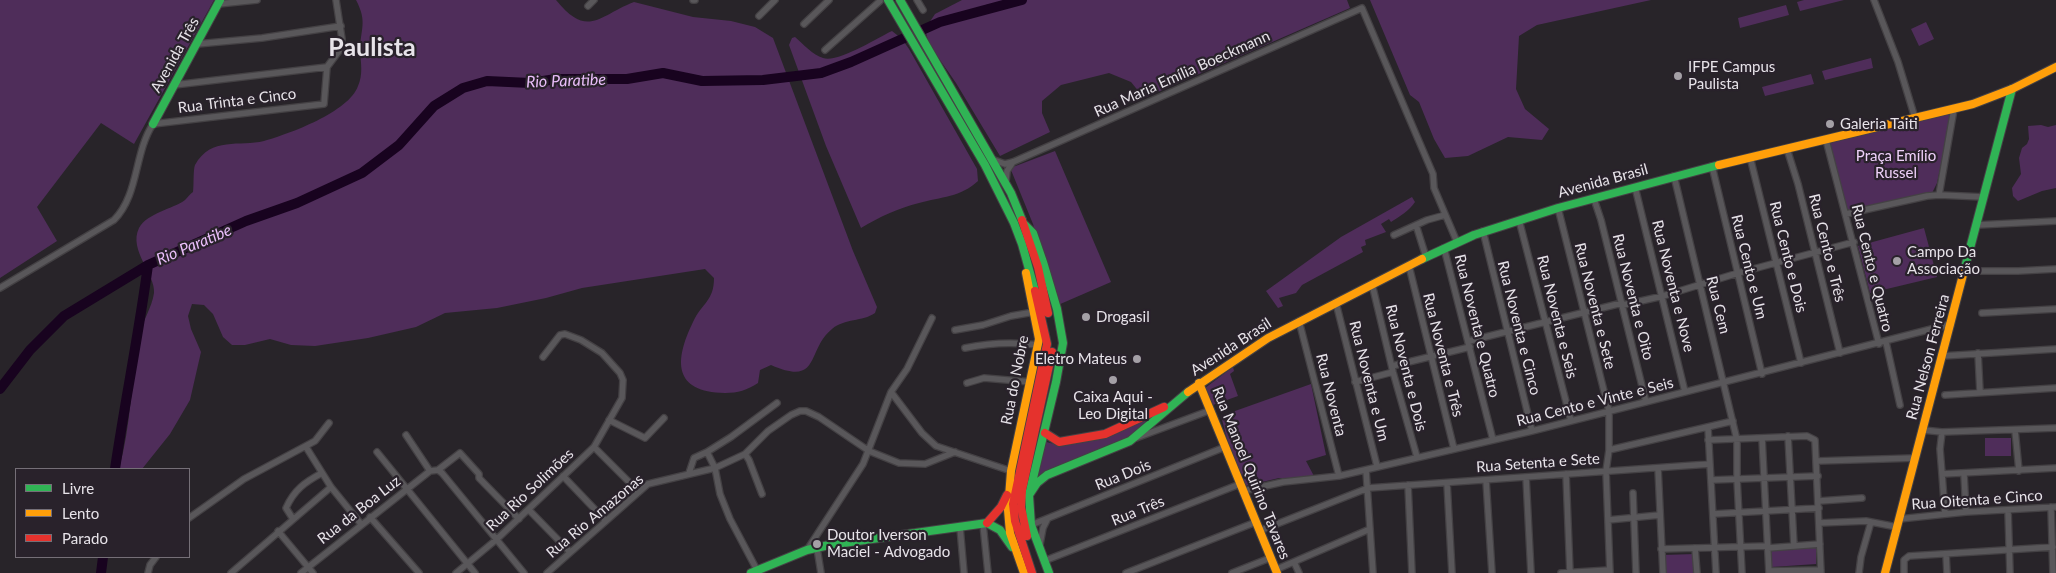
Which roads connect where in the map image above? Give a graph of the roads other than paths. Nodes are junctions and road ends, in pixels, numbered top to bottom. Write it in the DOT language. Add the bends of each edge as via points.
graph roads {
  1 [pos="257,0"];
  2 [pos="336,0"];
  3 [pos="594,0"];
  4 [pos="775,0"];
  5 [pos="829,0"];
  6 [pos="883,0"];
  7 [pos="900,0"];
  8 [pos="916,0"];
  9 [pos="1874,0"];
  10 [pos="219,2"];
  11 [pos="588,6"];
  12 [pos="923,10"];
  13 [pos="759,16"];
  14 [pos="804,24"];
  15 [pos="341,26"];
  16 [pos="197,44"];
  17 [pos="825,50"];
  18 [pos="327,67"];
  19 [pos="2056,67"];
  20 [pos="174,85"];
  21 [pos="2012,89"];
  22 [pos="1954,109"];
  23 [pos="1916,118"];
  24 [pos="153,124"];
  25 [pos="1826,140"];
  26 [pos="1787,149"];
  27 [pos="991,157"];
  28 [pos="1750,158"];
  29 [pos="1013,162"];
  30 [pos="1712,166"];
  31 [pos="1674,176"];
  32 [pos="1006,183"];
  33 [pos="1635,186"];
  34 [pos="1940,195"];
  35 [pos="1984,197"];
  36 [pos="1594,199"];
  37 [pos="1558,208"];
  38 [pos="1846,214"];
  39 [pos="1445,215"];
  40 [pos="1520,220"];
  41 [pos="2056,221"];
  42 [pos="1024,225"];
  43 [pos="1976,225"];
  44 [pos="1416,226"];
  45 [pos="1483,232"];
  46 [pos="1394,236"];
  47 [pos="1457,242"];
  48 [pos="1854,242"];
  49 [pos="1444,248"];
  50 [pos="1815,252"];
  51 [pos="1426,257"];
  52 [pos="1776,263"];
  53 [pos="1409,266"];
  54 [pos="2056,269"];
  55 [pos="1965,271"];
  56 [pos="1738,272"];
  57 [pos="1699,283"];
  58 [pos="1372,284"];
  59 [pos="0,288"];
  60 [pos="1663,296"];
  61 [pos="1336,303"];
  62 [pos="1623,304"];
  63 [pos="1057,309"];
  64 [pos="2056,309"];
  65 [pos="1041,311"];
  66 [pos="1584,313"];
  67 [pos="1982,313"];
  68 [pos="932,318"];
  69 [pos="1299,320"];
  70 [pos="1546,322"];
  71 [pos="1951,324"];
  72 [pos="955,330"];
  73 [pos="1507,332"];
  74 [pos="1886,342"];
  75 [pos="1469,344"];
  76 [pos="1879,344"];
  77 [pos="1038,345"];
  78 [pos="965,348"];
  79 [pos="2056,349"];
  80 [pos="1840,353"];
  81 [pos="1978,353"];
  82 [pos="543,356"];
  83 [pos="1942,356"];
  84 [pos="1431,358"];
  85 [pos="1801,363"];
  86 [pos="1392,369"];
  87 [pos="1762,374"];
  88 [pos="1724,381"];
  89 [pos="1031,382"];
  90 [pos="1355,382"];
  91 [pos="967,383"];
  92 [pos="1199,383"];
  93 [pos="2056,388"];
  94 [pos="891,392"];
  95 [pos="1685,392"];
  96 [pos="1980,392"];
  97 [pos="1185,394"];
  98 [pos="1946,395"];
  99 [pos="1646,402"];
  100 [pos="777,403"];
  101 [pos="1900,405"];
  102 [pos="1211,410"];
  103 [pos="1609,411"];
  104 [pos="610,418"];
  105 [pos="664,418"];
  106 [pos="1026,420"];
  107 [pos="1571,421"];
  108 [pos="1733,421"];
  109 [pos="329,423"];
  110 [pos="1708,428"];
  111 [pos="2056,428"];
  112 [pos="1922,430"];
  113 [pos="2014,430"];
  114 [pos="1532,431"];
  115 [pos="1942,432"];
  116 [pos="1045,433"];
  117 [pos="406,434"];
  118 [pos="1788,436"];
  119 [pos="1762,438"];
  120 [pos="1493,440"];
  121 [pos="1708,440"];
  122 [pos="1737,440"];
  123 [pos="1130,441"];
  124 [pos="306,447"];
  125 [pos="594,447"];
  126 [pos="1225,447"];
  127 [pos="1454,449"];
  128 [pos="1609,450"];
  129 [pos="869,451"];
  130 [pos="378,452"];
  131 [pos="707,452"];
  132 [pos="955,452"];
  133 [pos="745,454"];
  134 [pos="1416,457"];
  135 [pos="1915,458"];
  136 [pos="1817,461"];
  137 [pos="1710,464"];
  138 [pos="1377,466"];
  139 [pos="715,468"];
  140 [pos="1658,468"];
  141 [pos="2056,468"];
  142 [pos="434,470"];
  143 [pos="1366,470"];
  144 [pos="2018,470"];
  145 [pos="1011,471"];
  146 [pos="1606,471"];
  147 [pos="322,473"];
  148 [pos="689,473"];
  149 [pos="1566,474"];
  150 [pos="1942,474"];
  151 [pos="1964,474"];
  152 [pos="564,476"];
  153 [pos="1338,476"];
  154 [pos="1790,476"];
  155 [pos="1818,476"];
  156 [pos="1526,477"];
  157 [pos="1764,478"];
  158 [pos="1737,479"];
  159 [pos="1486,480"];
  160 [pos="1711,480"];
  161 [pos="1447,483"];
  162 [pos="1408,485"];
  163 [pos="331,487"];
  164 [pos="1242,487"];
  165 [pos="1368,488"];
  166 [pos="407,489"];
  167 [pos="639,492"];
  168 [pos="1008,493"];
  169 [pos="1633,493"];
  170 [pos="762,494"];
  171 [pos="1029,495"];
  172 [pos="1862,498"];
  173 [pos="1819,505"];
  174 [pos="2054,507"];
  175 [pos="1792,509"];
  176 [pos="529,510"];
  177 [pos="2008,510"];
  178 [pos="1766,511"];
  179 [pos="1966,512"];
  180 [pos="1739,513"];
  181 [pos="1713,514"];
  182 [pos="1945,514"];
  183 [pos="1660,515"];
  184 [pos="190,517"];
  185 [pos="370,517"];
  186 [pos="1634,517"];
  187 [pos="293,519"];
  188 [pos="519,519"];
  189 [pos="1048,519"];
  190 [pos="1899,519"];
  191 [pos="1608,520"];
  192 [pos="606,521"];
  193 [pos="1256,522"];
  194 [pos="1871,522"];
  195 [pos="1819,523"];
  196 [pos="361,524"];
  197 [pos="985,524"];
  198 [pos="960,527"];
  199 [pos="1028,527"];
  200 [pos="1897,528"];
  201 [pos="1370,529"];
  202 [pos="278,531"];
  203 [pos="1259,531"];
  204 [pos="497,539"];
  205 [pos="1820,544"];
  206 [pos="1794,546"];
  207 [pos="1741,547"];
  208 [pos="1768,547"];
  209 [pos="2053,547"];
  210 [pos="817,548"];
  211 [pos="1039,548"];
  212 [pos="1695,548"];
  213 [pos="1714,548"];
  214 [pos="1661,549"];
  215 [pos="807,550"];
  216 [pos="2009,550"];
  217 [pos="570,552"];
  218 [pos="1017,554"];
  219 [pos="1946,554"];
  220 [pos="156,558"];
  221 [pos="1270,558"];
  222 [pos="1044,562"];
  223 [pos="1294,562"];
  224 [pos="467,564"];
  225 [pos="308,567"];
  226 [pos="758,571"];
  227 [pos="1610,571"];
  228 [pos="150,572"];
  229 [pos="1276,572"];
  230 [pos="1769,572"];
  231 [pos="1821,572"];
  232 [pos="231,573"];
  233 [pos="301,573"];
  234 [pos="313,573"];
  235 [pos="419,573"];
  236 [pos="456,573"];
  237 [pos="475,573"];
  238 [pos="524,573"];
  239 [pos="547,573"];
  240 [pos="821,573"];
  241 [pos="964,573"];
  242 [pos="988,573"];
  243 [pos="1024,573"];
  244 [pos="1032,573"];
  245 [pos="1039,573"];
  246 [pos="1049,573"];
  247 [pos="1126,573"];
  248 [pos="1232,573"];
  249 [pos="1299,573"];
  250 [pos="1372,573"];
  251 [pos="1412,573"];
  252 [pos="1452,573"];
  253 [pos="1492,573"];
  254 [pos="1531,573"];
  255 [pos="1561,573"];
  256 [pos="1570,573"];
  257 [pos="1636,573"];
  258 [pos="1663,573"];
  259 [pos="1697,573"];
  260 [pos="1716,573"];
  261 [pos="1742,573"];
  262 [pos="1859,573"];
  263 [pos="1885,573"];
  264 [pos="1904,573"];
  265 [pos="1947,573"];
  266 [pos="2010,573"];
  267 [pos="2053,573"];
  1 -- 10 [label="street"];
  2 -- 15 [label="street"];
  3 -- 11 [label="street"];
  4 -- 13 [label="street"];
  5 -- 14 [label="street"];
  6 -- 17 [label="street"];
  6 -- 65 [label="main road" via="894,9 1002,196 1022,244"];
  7 -- 27 [label="main road"];
  8 -- 12 [label="street"];
  9 -- 23 [label="street"];
  10 -- 16 [label="main road, Avenida Três"];
  15 -- 16 [label="street"];
  15 -- 18 [label="street" via="339,51"];
  16 -- 20 [label="main road, Avenida Três"];
  18 -- 20 [label="street"];
  18 -- 24 [label="street, Rua Trinta e Cinco" via="324,104"];
  19 -- 21 [label="main road, Avenida Brasil"];
  20 -- 24 [label="main road, Avenida Três"];
  21 -- 22 [label="main road, Avenida Brasil"];
  21 -- 35 [label="main road, Rua Nelson Ferreira"];
  22 -- 23 [label="main road, Avenida Brasil"];
  22 -- 34 [label="street"];
  23 -- 25 [label="main road, Avenida Brasil"];
  24 -- 59 [label="street" via="128,200 119,215"];
  25 -- 26 [label="main road, Avenida Brasil"];
  25 -- 38 [label="street, Rua Cento e Quatro"];
  26 -- 28 [label="main road, Avenida Brasil"];
  26 -- 50 [label="street, Rua Cento e Três"];
  27 -- 29 [label="street" via="1001,163"];
  27 -- 32 [label="main road"];
  28 -- 30 [label="main road, Avenida Brasil"];
  28 -- 52 [label="street, Rua Cento e Dois"];
  29 -- 32 [label="street" via="1007,171"];
  29 -- 39 [label="street, Rua Maria Emília Boeckmann" via="1362,8 1433,174 1434,188"];
  30 -- 31 [label="main road, Avenida Brasil"];
  30 -- 56 [label="street, Rua Cento e Um"];
  31 -- 33 [label="main road, Avenida Brasil"];
  31 -- 57 [label="street, Rua Cem"];
  32 -- 42 [label="main road"];
  33 -- 36 [label="main road, Avenida Brasil"];
  33 -- 60 [label="street, Rua Noventa e Nove"];
  34 -- 35 [label="street"];
  34 -- 38 [label="street"];
  35 -- 43 [label="main road, Rua Nelson Ferreira"];
  36 -- 37 [label="main road, Avenida Brasil"];
  36 -- 62 [label="street, Rua Noventa e Oito"];
  37 -- 40 [label="main road, Avenida Brasil"];
  37 -- 66 [label="street, Rua Noventa e Sete"];
  38 -- 48 [label="street, Rua Cento e Quatro"];
  39 -- 44 [label="street"];
  39 -- 47 [label="street"];
  40 -- 45 [label="main road, Avenida Brasil"];
  40 -- 70 [label="street, Rua Noventa e Seis"];
  41 -- 43 [label="street"];
  42 -- 63 [label="main road" via="1033,233"];
  42 -- 65 [label="main road"];
  43 -- 55 [label="main road, Rua Nelson Ferreira"];
  44 -- 46 [label="street"];
  44 -- 51 [label="street"];
  45 -- 47 [label="main road, Avenida Brasil"];
  45 -- 73 [label="street, Rua Noventa e Cinco"];
  47 -- 49 [label="main road, Avenida Brasil"];
  48 -- 50 [label="street"];
  48 -- 76 [label="street, Rua Cento e Quatro"];
  49 -- 51 [label="main road, Avenida Brasil"];
  49 -- 75 [label="street, Rua Noventa e Quatro"];
  50 -- 52 [label="street"];
  50 -- 80 [label="street, Rua Cento e Três"];
  51 -- 53 [label="main road, Avenida Brasil"];
  52 -- 56 [label="street"];
  52 -- 85 [label="street, Rua Cento e Dois"];
  53 -- 58 [label="main road, Avenida Brasil"];
  53 -- 84 [label="street, Rua Noventa e Três"];
  54 -- 55 [label="street"];
  55 -- 71 [label="main road, Rua Nelson Ferreira"];
  56 -- 57 [label="street"];
  56 -- 87 [label="street, Rua Cento e Um"];
  57 -- 60 [label="street"];
  57 -- 88 [label="street, Rua Cem"];
  58 -- 61 [label="main road, Avenida Brasil"];
  58 -- 86 [label="street, Rua Noventa e Dois"];
  60 -- 62 [label="street"];
  60 -- 95 [label="street, Rua Noventa e Nove"];
  61 -- 69 [label="main road, Avenida Brasil"];
  61 -- 90 [label="street, Rua Noventa e Um"];
  62 -- 66 [label="street"];
  62 -- 99 [label="street, Rua Noventa e Oito"];
  63 -- 65 [label="main road"];
  63 -- 116 [label="main road" via="1063,344"];
  64 -- 67 [label="street"];
  65 -- 72 [label="street"];
  65 -- 77 [label="main road, Rua do Nobre"];
  65 -- 106 [label="main road" via="1047,344"];
  65 -- 199 [label="main road" via="1053,351 1022,490 1020,507"];
  66 -- 70 [label="street"];
  66 -- 103 [label="street, Rua Noventa e Sete"];
  68 -- 94 [label="street" via="907,369"];
  69 -- 92 [label="main road, Avenida Brasil"];
  69 -- 153 [label="street, Rua Noventa"];
  70 -- 73 [label="street"];
  70 -- 107 [label="street, Rua Noventa e Seis"];
  71 -- 74 [label="street, Rua Cento e Vinte e Seis"];
  71 -- 83 [label="main road, Rua Nelson Ferreira"];
  73 -- 75 [label="street"];
  73 -- 114 [label="street, Rua Noventa e Cinco"];
  74 -- 76 [label="street, Rua Cento e Vinte e Seis"];
  74 -- 101 [label="street"];
  75 -- 84 [label="street"];
  75 -- 120 [label="street, Rua Noventa e Quatro"];
  76 -- 80 [label="street, Rua Cento e Vinte e Seis"];
  77 -- 78 [label="street"];
  77 -- 89 [label="main road, Rua do Nobre"];
  79 -- 81 [label="street"];
  80 -- 85 [label="street, Rua Cento e Vinte e Seis"];
  81 -- 83 [label="street"];
  81 -- 96 [label="street"];
  82 -- 104 [label="street, Rua Rio Solimões" via="564,334 602,352 623,380 623,394"];
  83 -- 112 [label="main road, Rua Nelson Ferreira"];
  84 -- 86 [label="street"];
  84 -- 127 [label="street, Rua Noventa e Três"];
  85 -- 87 [label="street, Rua Cento e Vinte e Seis"];
  86 -- 90 [label="street"];
  86 -- 134 [label="street, Rua Noventa e Dois"];
  87 -- 88 [label="street, Rua Cento e Vinte e Seis"];
  88 -- 95 [label="street, Rua Cento e Vinte e Seis"];
  88 -- 108 [label="street, Rua Cem"];
  89 -- 91 [label="street" via="984,378"];
  89 -- 106 [label="main road, Rua do Nobre"];
  90 -- 138 [label="street, Rua Noventa e Um"];
  92 -- 97 [label="main road, Avenida Brasil"];
  92 -- 102 [label="main road, Rua Manoel Quirino Tavares"];
  93 -- 96 [label="street"];
  94 -- 129 [label="street"];
  94 -- 132 [label="street" via="929,441"];
  95 -- 99 [label="street, Rua Cento e Vinte e Seis"];
  96 -- 98 [label="street"];
  97 -- 116 [label="main road, Avenida Brasil" via="1105,434 1059,442"];
  97 -- 123 [label="main road, Avenida Brasil"];
  99 -- 103 [label="street, Rua Cento e Vinte e Seis"];
  100 -- 131 [label="street"];
  102 -- 123 [label="street"];
  102 -- 126 [label="main road, Rua Manoel Quirino Tavares"];
  103 -- 107 [label="street, Rua Cento e Vinte e Seis"];
  103 -- 128 [label="street, Rua Noventa e Sete"];
  104 -- 105 [label="street" via="645,438"];
  104 -- 125 [label="street, Rua Rio Solimões"];
  106 -- 145 [label="main road, Rua do Nobre"];
  106 -- 244 [label="main road" via="1013,504 1015,521"];
  107 -- 114 [label="street, Rua Cento e Vinte e Seis"];
  108 -- 110 [label="street"];
  108 -- 122 [label="street, Rua Cem"];
  109 -- 124 [label="street" via="318,439"];
  110 -- 121 [label="street"];
  110 -- 128 [label="street"];
  111 -- 113 [label="street"];
  112 -- 115 [label="street"];
  112 -- 135 [label="main road, Rua Nelson Ferreira"];
  113 -- 115 [label="street"];
  113 -- 144 [label="street, Rua Oitenta e Cinco"];
  114 -- 120 [label="street, Rua Cento e Vinte e Seis"];
  115 -- 150 [label="street"];
  116 -- 171 [label="main road"];
  117 -- 142 [label="street"];
  118 -- 119 [label="street"];
  118 -- 136 [label="street" via="1807,436 1815,440"];
  118 -- 154 [label="street"];
  119 -- 122 [label="street"];
  119 -- 157 [label="street"];
  120 -- 127 [label="street, Rua Cento e Vinte e Seis"];
  121 -- 122 [label="street"];
  121 -- 137 [label="street"];
  122 -- 158 [label="street, Rua Cem"];
  123 -- 171 [label="main road, Avenida Brasil" via="1047,475"];
  124 -- 147 [label="street"];
  124 -- 184 [label="street" via="244,479"];
  125 -- 152 [label="street, Rua Rio Solimões"];
  125 -- 167 [label="street"];
  126 -- 164 [label="main road, Rua Manoel Quirino Tavares"];
  126 -- 189 [label="street, Rua Dois"];
  127 -- 134 [label="street, Rua Cento e Vinte e Seis"];
  128 -- 146 [label="street, Rua Noventa e Sete"];
  129 -- 132 [label="street" via="899,463 915,465"];
  129 -- 133 [label="street, Rua Rio Amazonas" via="827,422 803,411 773,427"];
  129 -- 215 [label="street"];
  130 -- 166 [label="street"];
  131 -- 139 [label="street"];
  131 -- 148 [label="street" via="694,458"];
  132 -- 145 [label="street"];
  133 -- 139 [label="street, Rua Rio Amazonas"];
  133 -- 170 [label="street"];
  134 -- 138 [label="street, Rua Cento e Vinte e Seis"];
  135 -- 136 [label="street"];
  135 -- 190 [label="main road, Rua Nelson Ferreira"];
  136 -- 155 [label="street"];
  137 -- 140 [label="street, Rua Setenta e Sete"];
  137 -- 160 [label="street"];
  138 -- 143 [label="street, Rua Cento e Vinte e Seis"];
  139 -- 148 [label="street, Rua Rio Amazonas"];
  139 -- 226 [label="street" via="720,494 730,519"];
  140 -- 146 [label="street, Rua Setenta e Sete"];
  140 -- 183 [label="street"];
  141 -- 144 [label="street, Rua Oitenta e Cinco"];
  142 -- 166 [label="street, Rua da Boa Luz"];
  142 -- 188 [label="street, Rua da Boa Luz" via="460,453 479,474 478,478"];
  142 -- 204 [label="street"];
  143 -- 153 [label="street, Rua Cento e Vinte e Seis"];
  143 -- 165 [label="street"];
  144 -- 151 [label="street"];
  145 -- 168 [label="main road, Rua do Nobre"];
  146 -- 149 [label="street, Rua Setenta e Sete"];
  146 -- 191 [label="street, Rua Noventa e Sete"];
  147 -- 163 [label="street"];
  147 -- 187 [label="street" via="294,492 286,508"];
  148 -- 167 [label="street, Rua Rio Amazonas" via="652,482"];
  149 -- 156 [label="street, Rua Setenta e Sete"];
  149 -- 256 [label="street"];
  150 -- 151 [label="street"];
  150 -- 182 [label="street"];
  151 -- 179 [label="street"];
  152 -- 176 [label="street, Rua Rio Solimões"];
  152 -- 192 [label="street"];
  153 -- 164 [label="street, Rua Cento e Vinte e Seis"];
  154 -- 155 [label="street"];
  154 -- 157 [label="street"];
  154 -- 175 [label="street"];
  155 -- 173 [label="street"];
  156 -- 159 [label="street, Rua Setenta e Sete"];
  156 -- 254 [label="street"];
  157 -- 158 [label="street"];
  157 -- 178 [label="street"];
  158 -- 160 [label="street"];
  158 -- 180 [label="street, Rua Cem"];
  159 -- 161 [label="street, Rua Setenta e Sete"];
  159 -- 253 [label="street"];
  160 -- 181 [label="street"];
  161 -- 162 [label="street, Rua Setenta e Sete"];
  161 -- 252 [label="street"];
  162 -- 165 [label="street, Rua Setenta e Sete"];
  162 -- 251 [label="street"];
  163 -- 187 [label="street"];
  163 -- 196 [label="street"];
  164 -- 193 [label="main road, Rua Manoel Quirino Tavares"];
  164 -- 222 [label="street, Rua Três"];
  165 -- 201 [label="street"];
  165 -- 203 [label="street, Rua Setenta e Sete"];
  166 -- 185 [label="street, Rua da Boa Luz"];
  166 -- 224 [label="street"];
  167 -- 192 [label="street, Rua Rio Amazonas"];
  168 -- 197 [label="main road, Rua do Nobre"];
  168 -- 218 [label="main road, Rua do Nobre" via="1009,526"];
  169 -- 186 [label="street"];
  171 -- 199 [label="main road"];
  172 -- 173 [label="street"];
  173 -- 175 [label="street"];
  173 -- 195 [label="street"];
  174 -- 177 [label="street, Rua Oitenta e Cinco"];
  174 -- 209 [label="street"];
  175 -- 178 [label="street"];
  175 -- 206 [label="street"];
  176 -- 188 [label="street, Rua Rio Solimões"];
  176 -- 217 [label="street"];
  177 -- 179 [label="street, Rua Oitenta e Cinco"];
  177 -- 216 [label="street"];
  178 -- 180 [label="street"];
  178 -- 208 [label="street"];
  179 -- 182 [label="street, Rua Oitenta e Cinco"];
  180 -- 181 [label="street"];
  180 -- 207 [label="street, Rua Cem"];
  181 -- 213 [label="street"];
  182 -- 190 [label="street, Rua Oitenta e Cinco"];
  183 -- 186 [label="street"];
  183 -- 214 [label="street"];
  185 -- 196 [label="street, Rua da Boa Luz"];
  185 -- 235 [label="street"];
  186 -- 191 [label="street"];
  186 -- 257 [label="street"];
  187 -- 202 [label="street"];
  188 -- 204 [label="street, Rua Rio Solimões"];
  189 -- 199 [label="street, Rua Dois"];
  189 -- 211 [label="street"];
  190 -- 200 [label="main road, Rua Nelson Ferreira"];
  191 -- 227 [label="street, Rua Noventa e Sete"];
  192 -- 217 [label="street, Rua Rio Amazonas"];
  193 -- 203 [label="main road, Rua Manoel Quirino Tavares"];
  193 -- 247 [label="street"];
  194 -- 195 [label="street"];
  194 -- 200 [label="street"];
  194 -- 262 [label="street"];
  195 -- 205 [label="street"];
  196 -- 225 [label="street, Rua da Boa Luz"];
  197 -- 198 [label="main road"];
  197 -- 218 [label="main road, Rua do Nobre" via="1000,530"];
  197 -- 242 [label="street"];
  198 -- 210 [label="main road"];
  198 -- 241 [label="street"];
  199 -- 211 [label="main road"];
  199 -- 245 [label="main road"];
  200 -- 263 [label="main road, Rua Nelson Ferreira"];
  201 -- 223 [label="street"];
  201 -- 250 [label="street"];
  202 -- 225 [label="street"];
  202 -- 232 [label="street"];
  203 -- 221 [label="main road, Rua Manoel Quirino Tavares"];
  204 -- 224 [label="street, Rua Rio Solimões"];
  204 -- 238 [label="street"];
  205 -- 206 [label="street"];
  205 -- 231 [label="street"];
  206 -- 208 [label="street"];
  207 -- 208 [label="street"];
  207 -- 213 [label="street"];
  207 -- 261 [label="street, Rua Cem"];
  208 -- 230 [label="street"];
  209 -- 216 [label="street"];
  209 -- 267 [label="street"];
  210 -- 215 [label="main road"];
  210 -- 240 [label="street"];
  211 -- 222 [label="main road"];
  212 -- 213 [label="street"];
  212 -- 214 [label="street"];
  212 -- 259 [label="street"];
  213 -- 260 [label="street"];
  214 -- 258 [label="street"];
  215 -- 226 [label="main road"];
  216 -- 219 [label="street"];
  216 -- 266 [label="street"];
  217 -- 239 [label="street, Rua Rio Amazonas"];
  218 -- 243 [label="main road, Rua do Nobre"];
  219 -- 264 [label="street" via="1906,557"];
  219 -- 265 [label="street"];
  220 -- 228 [label="street"];
  221 -- 229 [label="main road, Rua Manoel Quirino Tavares"];
  221 -- 248 [label="street"];
  222 -- 246 [label="main road"];
  223 -- 229 [label="street"];
  223 -- 249 [label="street"];
  224 -- 236 [label="street, Rua Rio Solimões"];
  224 -- 237 [label="street"];
  225 -- 233 [label="street, Rua da Boa Luz"];
  225 -- 234 [label="street"];
  227 -- 256 [label="street"];
  230 -- 231 [label="street"];
  255 -- 256 [label="street"];
}
